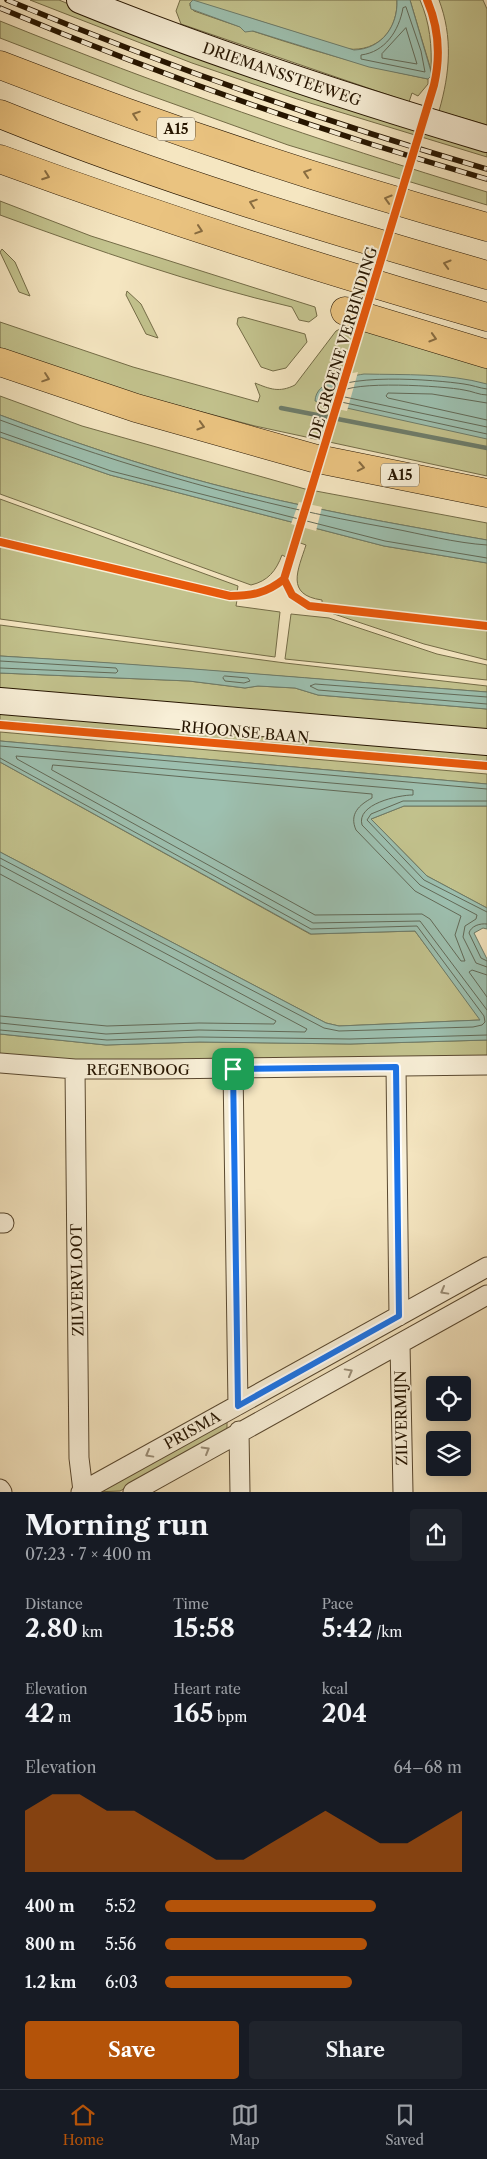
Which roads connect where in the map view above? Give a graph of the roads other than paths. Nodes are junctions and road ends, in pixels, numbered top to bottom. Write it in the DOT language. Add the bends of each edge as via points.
graph roads {
  1 [pos="80,0"];
  2 [pos="0,64"];
  3 [pos="0,114"];
  4 [pos="487,138"];
  5 [pos="0,159"];
  6 [pos="487,227"];
  7 [pos="487,275"];
  8 [pos="345,311"];
  9 [pos="487,317"];
  10 [pos="487,354"];
  11 [pos="0,362"];
  12 [pos="487,492"];
  13 [pos="0,701"];
  14 [pos="487,742"];
  15 [pos="0,1063"];
  16 [pos="487,1065"];
  17 [pos="396,1067"];
  18 [pos="75,1069"];
  19 [pos="233,1069"];
  20 [pos="487,1267"];
  21 [pos="487,1295"];
  22 [pos="399,1316"];
  23 [pos="400,1344"];
  24 [pos="238,1406"];
  25 [pos="239,1431"];
  26 [pos="82,1491"];
  27 [pos="133,1492"];
  28 [pos="240,1492"];
  29 [pos="403,1492"];
  1 -- 4 [label="main road, DRIEMANSSTEEWEG" via="281,76"];
  6 -- 2 [label="highway, A15, one-way" via="222,145 58,88"];
  7 -- 3 [label="highway, one-way" via="349,236 62,139"];
  5 -- 9 [label="highway, one-way" via="246,245"];
  8 -- 10 [label="highway, one-way"];
  11 -- 12 [label="highway, A15, one-way" via="136,408 314,458"];
  13 -- 14 [label="main road, RHOONSE BAAN"];
  15 -- 18 [label="street, REGENBOOG"];
  16 -- 17 [label="street, REGENBOOG"];
  17 -- 19 [label="street, REGENBOOG"];
  17 -- 22 [label="street"];
  18 -- 19 [label="street, REGENBOOG"];
  18 -- 26 [label="street, ZILVERVLOOT"];
  19 -- 24 [label="street"];
  20 -- 22 [label="street, PRISMA, one-way"];
  21 -- 23 [label="street, PRISMA"];
  22 -- 24 [label="street, PRISMA"];
  25 -- 23 [label="street, PRISMA, one-way"];
  23 -- 29 [label="street, ZILVERMIJN"];
  24 -- 26 [label="street, PRISMA, one-way"];
  27 -- 25 [label="street, PRISMA, one-way"];
  25 -- 28 [label="street"];
}
